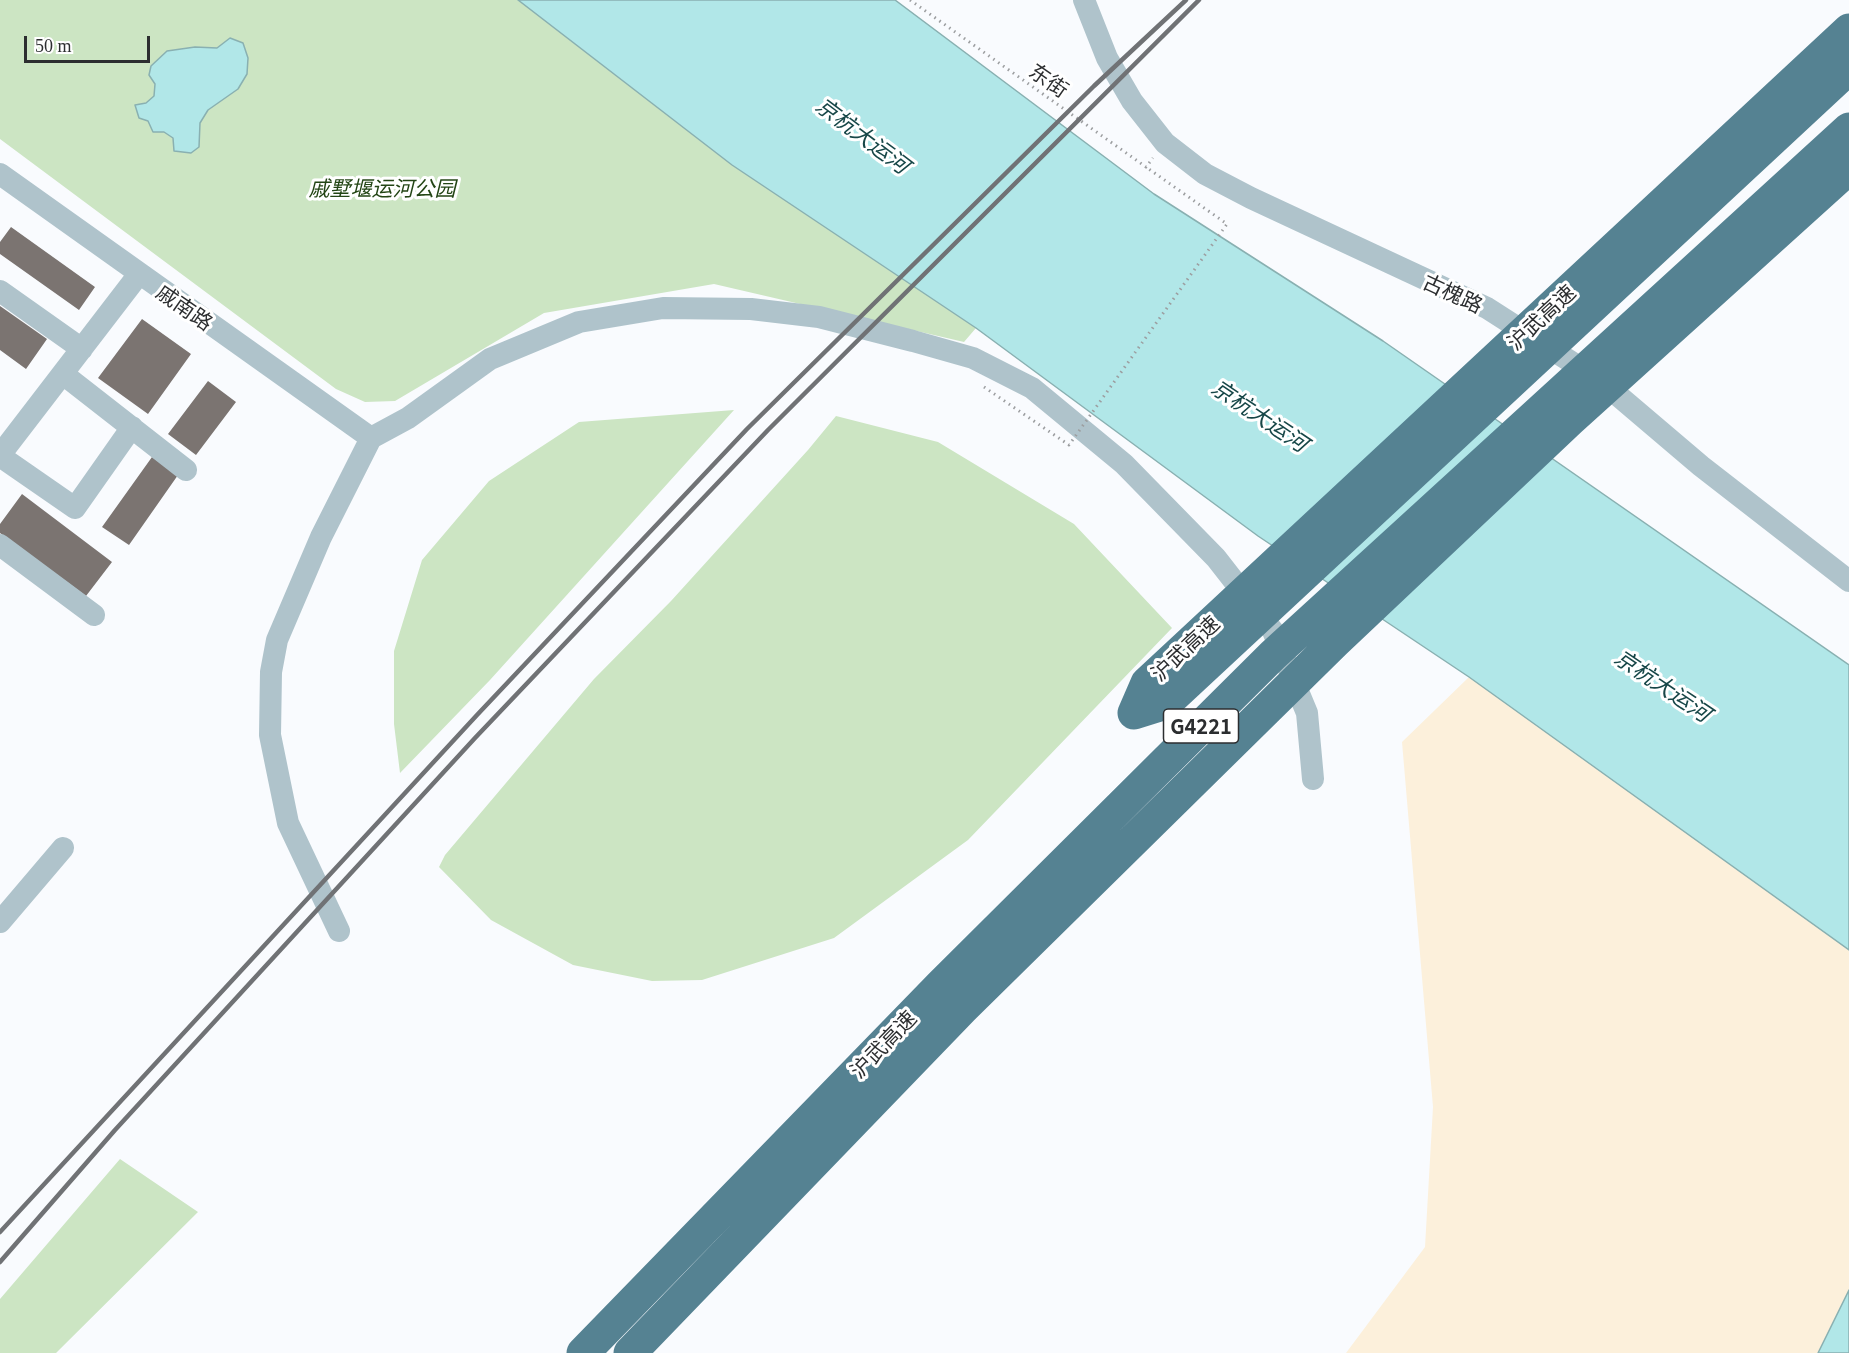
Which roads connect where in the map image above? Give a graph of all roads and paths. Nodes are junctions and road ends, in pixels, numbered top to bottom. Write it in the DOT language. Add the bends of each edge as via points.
graph roads {
  1 [pos="910,0"];
  2 [pos="1083,0"];
  3 [pos="1849,30"];
  4 [pos="1849,68"];
  5 [pos="1849,129"];
  6 [pos="1165,143"];
  7 [pos="1146,167"];
  8 [pos="1849,168"];
  9 [pos="0,174"];
  10 [pos="139,274"];
  11 [pos="0,291"];
  12 [pos="82,349"];
  13 [pos="63,374"];
  14 [pos="984,387"];
  15 [pos="132,428"];
  16 [pos="371,438"];
  17 [pos="0,456"];
  18 [pos="186,470"];
  19 [pos="0,545"];
  20 [pos="1849,581"];
  21 [pos="94,615"];
  22 [pos="1313,779"];
  23 [pos="63,848"];
  24 [pos="0,922"];
  25 [pos="339,931"];
  26 [pos="583,1353"];
  27 [pos="630,1353"];
  1 -- 7 [label="path, 东街"];
  2 -- 6 [label="street, 古槐路" via="1132,101"];
  3 -- 4 [label="highway, 沪武高速 / G4221, bridge" via="1147,683 1134,713 1166,703"];
  5 -- 26 [label="highway, 沪武高速 / G4221, bridge" via="1273,655 950,976"];
  6 -- 7 [label="path"];
  6 -- 20 [label="street, 古槐路" via="1205,174 1251,198 1487,308 1601,381 1701,466"];
  7 -- 14 [label="path, 东街, bridge" via="1227,224 1069,445"];
  8 -- 27 [label="highway, 沪武高速 / G4221, bridge" via="1570,420 1335,642 962,1010"];
  9 -- 10 [label="street, 戚南路"];
  10 -- 12 [label="street"];
  10 -- 16 [label="street, 戚南路"];
  11 -- 12 [label="street"];
  12 -- 13 [label="street"];
  13 -- 15 [label="street"];
  13 -- 17 [label="street"];
  15 -- 17 [label="street" via="75,508"];
  15 -- 18 [label="street"];
  16 -- 22 [label="street" via="408,418 490,358 579,322 663,308 751,309 819,317 973,358 1032,388 1124,464 1216,558 1273,631 1307,713"];
  16 -- 25 [label="street" via="321,537 277,640 271,672 270,735 288,823"];
  19 -- 21 [label="street"];
  23 -- 24 [label="street"];
}
